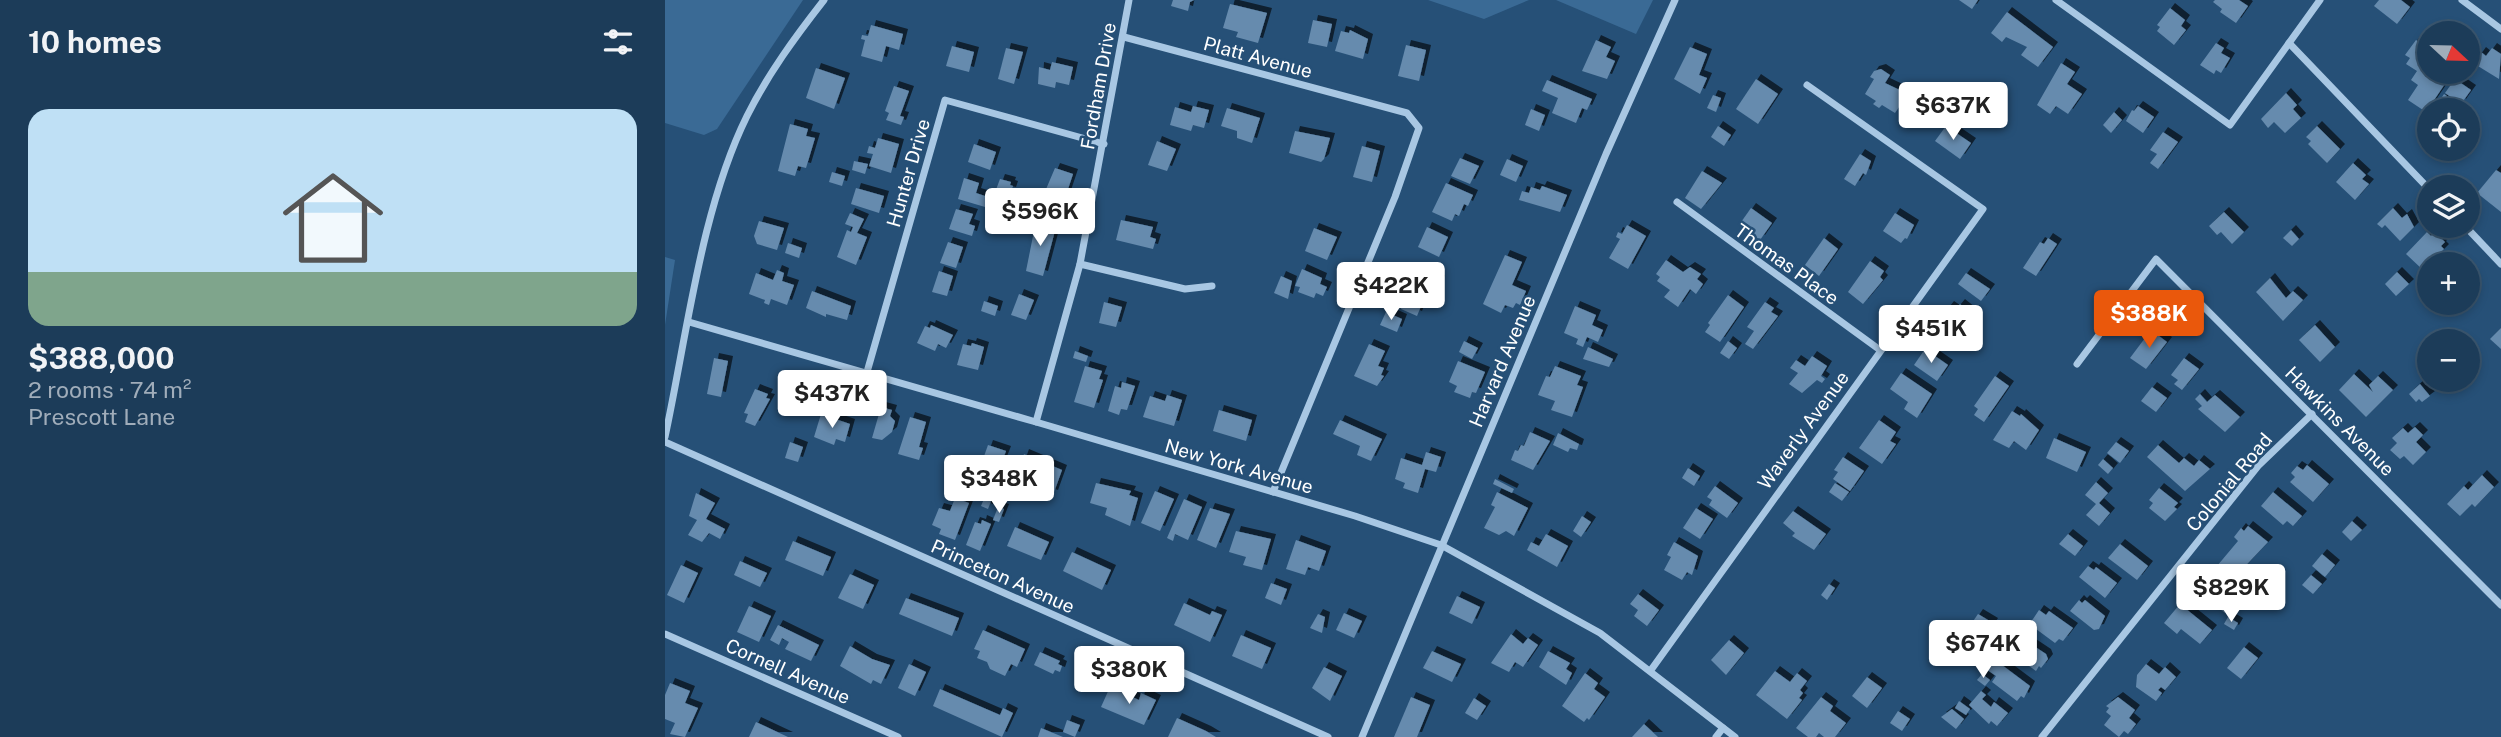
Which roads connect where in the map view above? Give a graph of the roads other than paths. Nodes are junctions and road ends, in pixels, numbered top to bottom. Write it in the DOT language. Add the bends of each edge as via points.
graph roads {
  1 [pos="824,0"];
  2 [pos="1129,0"];
  3 [pos="1675,0"];
  4 [pos="2056,0"];
  5 [pos="2320,0"];
  6 [pos="2462,0"];
  7 [pos="2501,29"];
  8 [pos="1124,37"];
  9 [pos="2289,43"];
  10 [pos="1807,85"];
  11 [pos="1104,144"];
  12 [pos="2417,176"];
  13 [pos="1677,202"];
  14 [pos="2476,238"];
  15 [pos="1080,264"];
  16 [pos="2501,264"];
  17 [pos="1212,286"];
  18 [pos="689,322"];
  19 [pos="1880,350"];
  20 [pos="2077,364"];
  21 [pos="867,372"];
  22 [pos="2312,414"];
  23 [pos="1036,422"];
  24 [pos="665,439"];
  25 [pos="1273,492"];
  26 [pos="1441,545"];
  27 [pos="2501,606"];
  28 [pos="665,634"];
  29 [pos="1651,670"];
  30 [pos="1723,728"];
  31 [pos="898,737"];
  32 [pos="1328,737"];
  33 [pos="1362,737"];
  34 [pos="1716,737"];
  35 [pos="1735,737"];
  36 [pos="2042,737"];
  1 -- 18 [label="street" via="777,62 746,117 722,179"];
  2 -- 8 [label="street, Fordham Drive"];
  3 -- 26 [label="street, Harvard Avenue"];
  4 -- 9 [label="street" via="2230,125"];
  5 -- 9 [label="street"];
  6 -- 7 [label="street"];
  8 -- 11 [label="street, Fordham Drive"];
  8 -- 25 [label="street, Platt Avenue" via="1407,113 1419,128"];
  9 -- 12 [label="street"];
  10 -- 19 [label="street, Waverly Avenue" via="1983,209"];
  11 -- 15 [label="street, Fordham Drive"];
  11 -- 21 [label="street, Hunter Drive" via="945,100"];
  13 -- 19 [label="street, Thomas Place"];
  14 -- 16 [label="street"];
  15 -- 17 [label="street" via="1185,289"];
  15 -- 23 [label="street, Fordham Drive"];
  18 -- 21 [label="street, New York Avenue"];
  18 -- 24 [label="street"];
  19 -- 29 [label="street, Waverly Avenue"];
  20 -- 22 [label="street, Hawkins Avenue" via="2156,259"];
  21 -- 23 [label="street, New York Avenue"];
  22 -- 27 [label="street, Hawkins Avenue"];
  22 -- 36 [label="street, Colonial Road" via="2258,466"];
  23 -- 25 [label="street, New York Avenue"];
  24 -- 32 [label="street, Princeton Avenue"];
  25 -- 26 [label="street, New York Avenue"];
  26 -- 29 [label="street, New York Avenue" via="1600,633"];
  26 -- 33 [label="street, Harvard Avenue"];
  28 -- 31 [label="street, Cornell Avenue"];
  29 -- 30 [label="street, New York Avenue"];
  30 -- 34 [label="street"];
  30 -- 35 [label="street, New York Avenue"];
}
